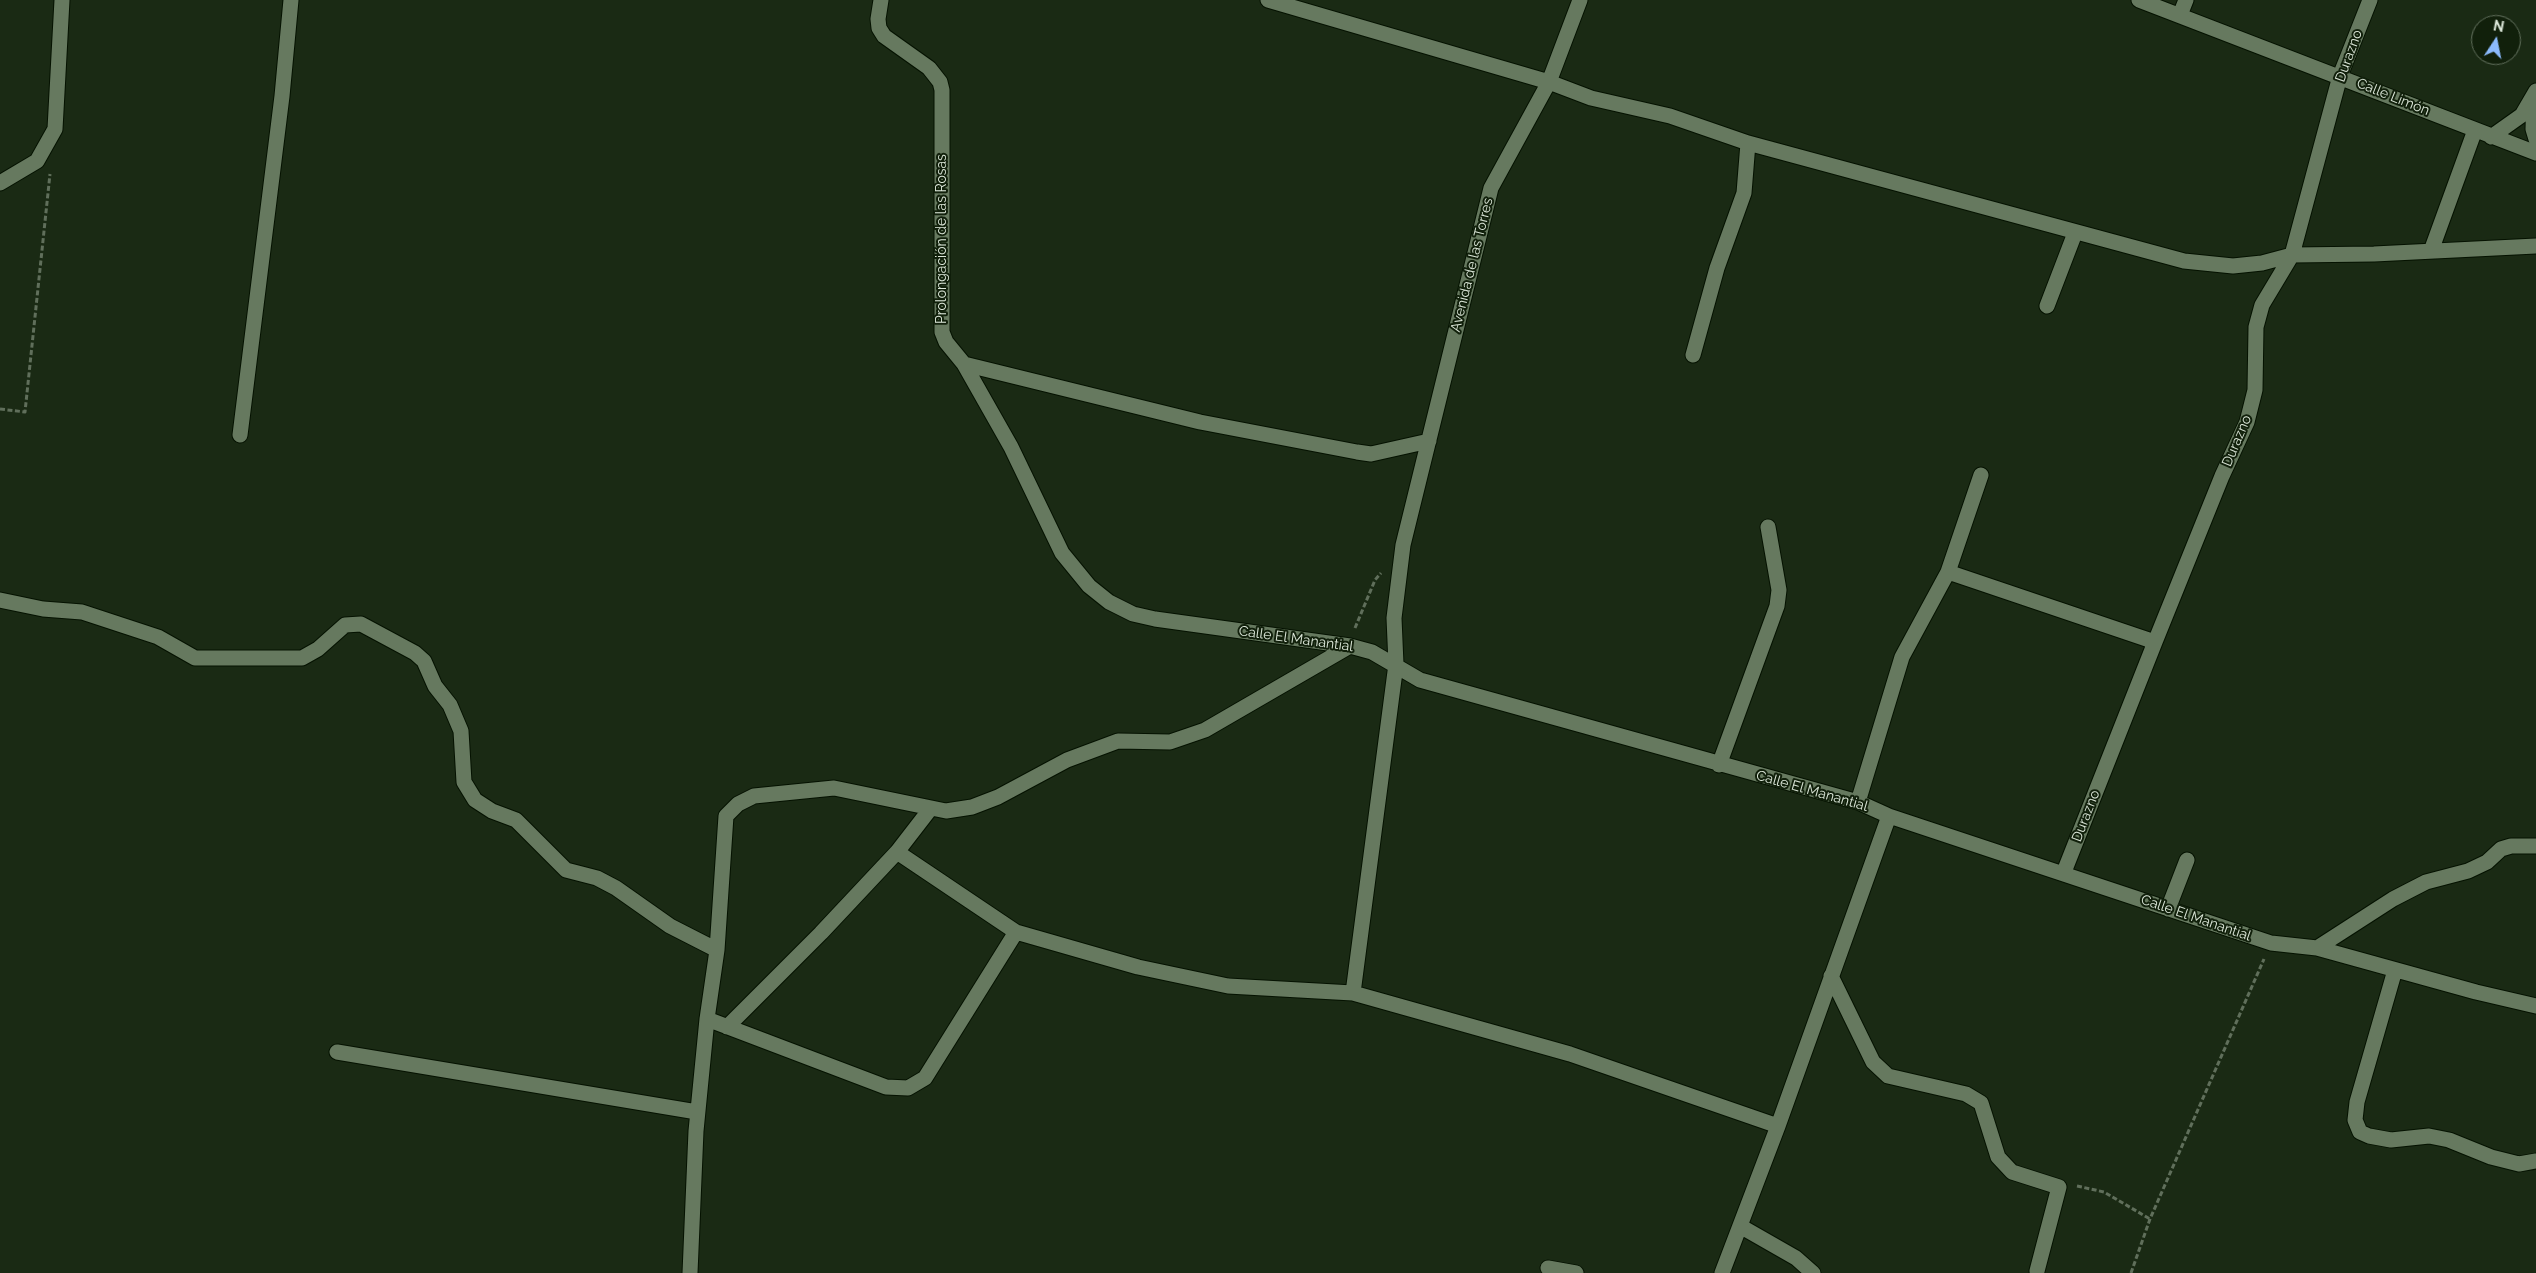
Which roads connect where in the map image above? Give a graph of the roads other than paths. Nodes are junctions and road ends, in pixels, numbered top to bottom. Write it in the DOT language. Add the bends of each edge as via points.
graph roads {
  1 [pos="62,0"];
  2 [pos="292,0"];
  3 [pos="881,0"];
  4 [pos="1268,0"];
  5 [pos="1580,0"];
  6 [pos="2139,0"];
  7 [pos="2186,0"];
  8 [pos="2370,0"];
  9 [pos="2180,15"];
  10 [pos="2340,76"];
  11 [pos="1549,82"];
  12 [pos="2535,94"];
  13 [pos="2475,130"];
  14 [pos="2491,136"];
  15 [pos="2536,139"];
  16 [pos="1748,143"];
  17 [pos="2536,152"];
  18 [pos="0,183"];
  19 [pos="2075,233"];
  20 [pos="2536,246"];
  21 [pos="2431,251"];
  22 [pos="2292,254"];
  23 [pos="2047,306"];
  24 [pos="1693,355"];
  25 [pos="964,364"];
  26 [pos="240,435"];
  27 [pos="1430,441"];
  28 [pos="1981,475"];
  29 [pos="1768,527"];
  30 [pos="1948,572"];
  31 [pos="1089,586"];
  32 [pos="0,600"];
  33 [pos="2154,642"];
  34 [pos="1350,646"];
  35 [pos="1396,664"];
  36 [pos="1719,765"];
  37 [pos="1858,802"];
  38 [pos="931,808"];
  39 [pos="1888,816"];
  40 [pos="2536,846"];
  41 [pos="897,852"];
  42 [pos="2187,860"];
  43 [pos="2064,872"];
  44 [pos="2168,909"];
  45 [pos="1016,932"];
  46 [pos="2317,948"];
  47 [pos="717,950"];
  48 [pos="2395,970"];
  49 [pos="1831,976"];
  50 [pos="1353,993"];
  51 [pos="2536,1006"];
  52 [pos="707,1019"];
  53 [pos="727,1027"];
  54 [pos="337,1052"];
  55 [pos="697,1112"];
  56 [pos="1778,1126"];
  57 [pos="2536,1160"];
  58 [pos="1740,1226"];
  59 [pos="1548,1268"];
  60 [pos="2036,1271"];
  61 [pos="690,1273"];
  62 [pos="1576,1273"];
  63 [pos="1722,1273"];
  64 [pos="1812,1273"];
  1 -- 18 [label="street" via="55,129 37,161"];
  2 -- 26 [label="street"];
  3 -- 25 [label="street, Prolongación de las Rosas" via="878,19 884,36 929,68 940,82 941,324 946,342"];
  4 -- 11 [label="street"];
  5 -- 11 [label="street, Avenida de las Torres"];
  6 -- 9 [label="street, Calle Limón"];
  7 -- 9 [label="street"];
  8 -- 10 [label="street, Durazno"];
  9 -- 10 [label="street, Calle Limón"];
  10 -- 13 [label="street, Calle Limón"];
  10 -- 22 [label="street, Durazno"];
  11 -- 16 [label="street" via="1591,98 1670,116"];
  11 -- 27 [label="street, Avenida de las Torres" via="1491,188"];
  12 -- 14 [label="street" via="2522,115"];
  12 -- 15 [label="street" via="2533,129"];
  13 -- 14 [label="street, Calle Limón"];
  13 -- 21 [label="street"];
  14 -- 17 [label="street, Calle Limón"];
  16 -- 19 [label="street"];
  16 -- 24 [label="street" via="1744,193 1717,268"];
  19 -- 22 [label="street" via="2184,261 2233,266"];
  19 -- 23 [label="street"];
  20 -- 21 [label="street"];
  21 -- 22 [label="street"];
  22 -- 33 [label="street, Durazno" via="2262,305 2256,327 2255,390 2247,422"];
  25 -- 27 [label="street" via="1200,422 1357,452 1371,454"];
  25 -- 31 [label="street, Prolongación de las Rosas" via="1011,447 1062,553"];
  27 -- 35 [label="street, Avenida de las Torres" via="1403,545 1394,618"];
  28 -- 30 [label="street"];
  29 -- 36 [label="street" via="1779,590 1778,606"];
  30 -- 33 [label="street"];
  30 -- 37 [label="street" via="1902,657"];
  31 -- 34 [label="street, Calle El Manantial" via="1120,608 1155,619"];
  32 -- 47 [label="street" via="43,609 82,612 158,637 194,658 302,658 318,649 345,625 361,624 416,653 424,661 435,686 450,704 461,731 464,782 475,800 516,820 566,870 603,882 670,926"];
  33 -- 43 [label="street, Durazno"];
  34 -- 35 [label="street, Calle El Manantial"];
  34 -- 38 [label="street" via="1205,730 1170,742 1118,741 1067,760 998,797 972,807 946,811"];
  35 -- 36 [label="street, Calle El Manantial" via="1420,680"];
  35 -- 50 [label="street, Avenida de las Torres"];
  36 -- 37 [label="street, Calle El Manantial"];
  37 -- 39 [label="street, Calle El Manantial"];
  38 -- 41 [label="street"];
  38 -- 47 [label="street" via="834,788 754,796 738,804 726,816"];
  39 -- 43 [label="street, Calle El Manantial"];
  39 -- 49 [label="street"];
  40 -- 46 [label="street" via="2501,849 2487,862 2468,871 2426,882"];
  41 -- 45 [label="street"];
  41 -- 53 [label="street"];
  42 -- 44 [label="street"];
  43 -- 44 [label="street, Calle El Manantial"];
  44 -- 46 [label="street, Calle El Manantial" via="2271,943"];
  45 -- 50 [label="street" via="1138,967 1228,986"];
  45 -- 53 [label="street" via="924,1078 908,1088 886,1087"];
  46 -- 48 [label="street, Calle El Manantial"];
  47 -- 52 [label="street"];
  48 -- 51 [label="street, Calle El Manantial"];
  48 -- 57 [label="street" via="2357,1102 2354,1120 2360,1132 2391,1140 2430,1136 2519,1164"];
  49 -- 56 [label="street"];
  49 -- 60 [label="street" via="1873,1062 1888,1076 1966,1094 1981,1102 1998,1157 2012,1172 2059,1187"];
  50 -- 56 [label="street" via="1570,1054"];
  52 -- 53 [label="street"];
  52 -- 55 [label="street"];
  54 -- 55 [label="street"];
  55 -- 61 [label="street"];
  56 -- 58 [label="street"];
  58 -- 63 [label="street"];
  58 -- 64 [label="street" via="1796,1258"];
  59 -- 62 [label="street"];
}
